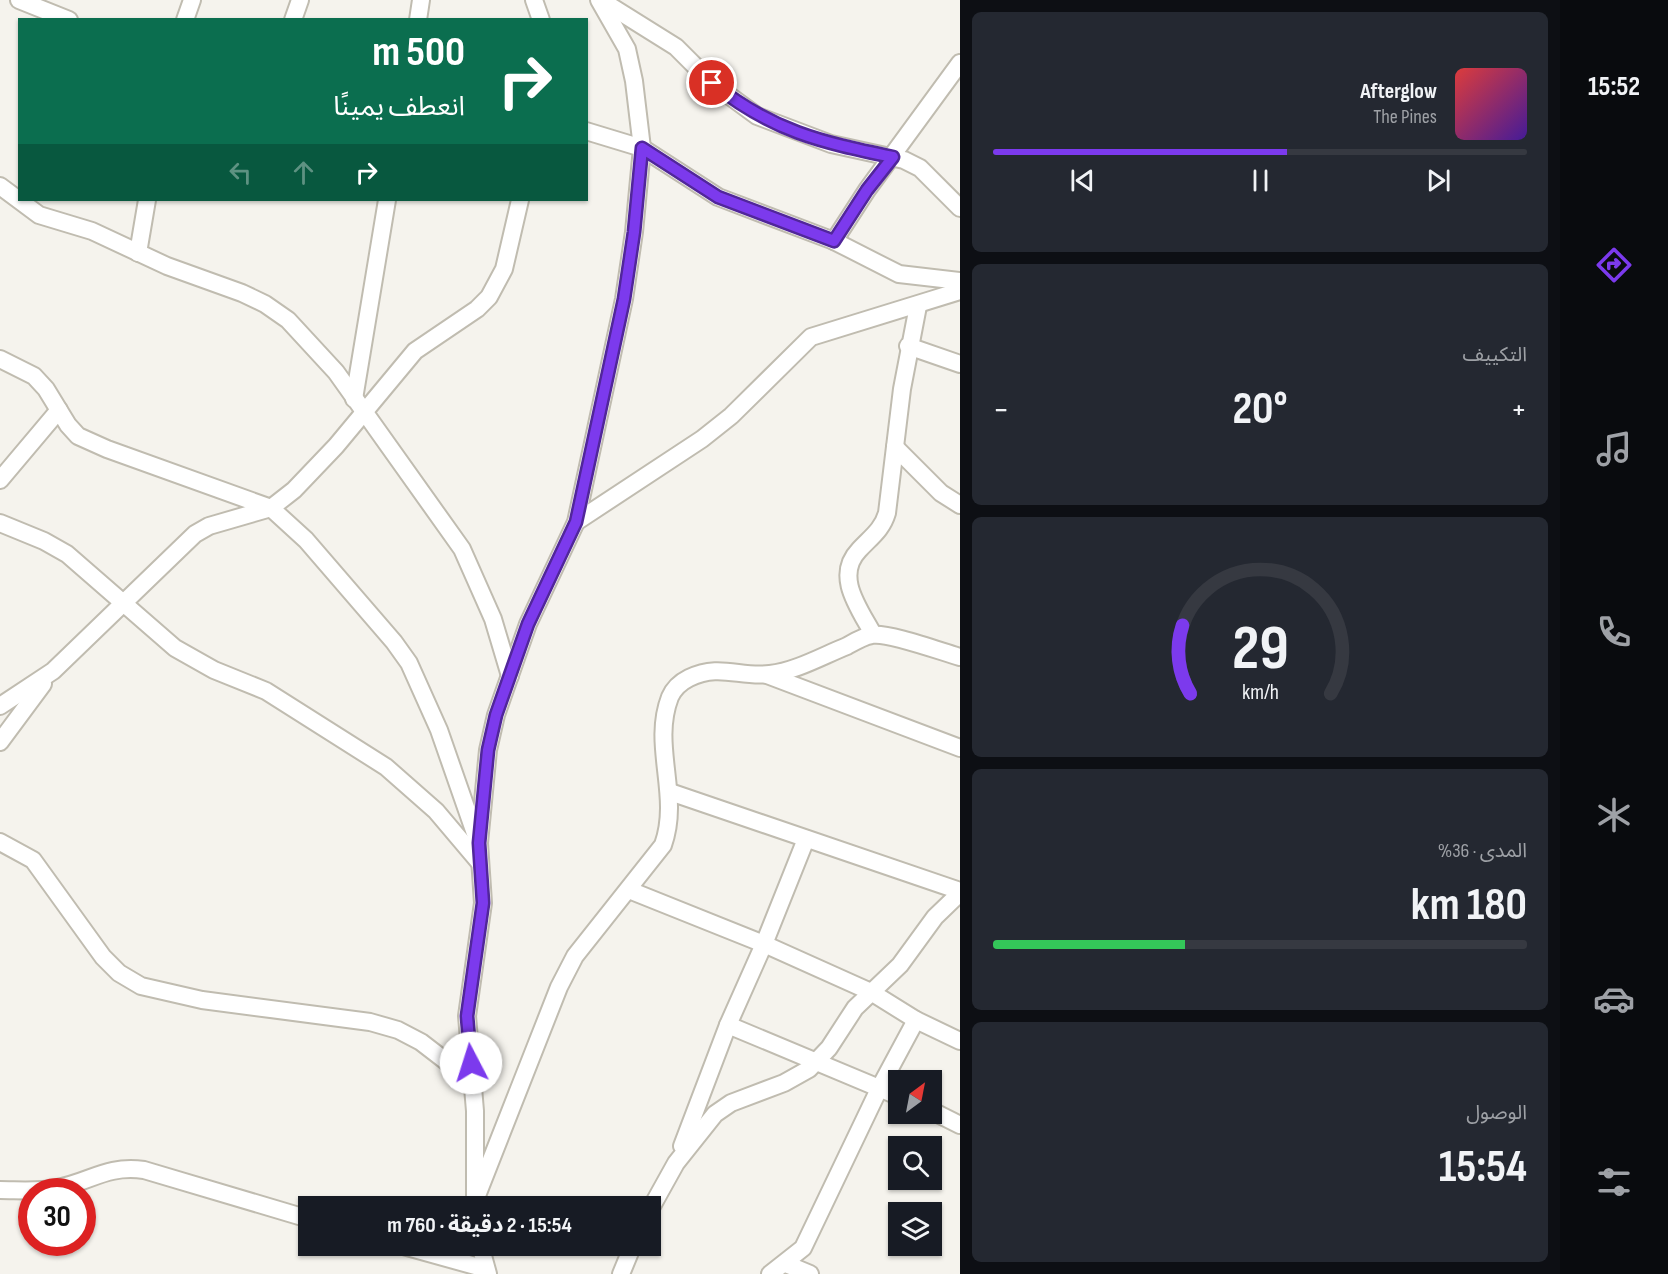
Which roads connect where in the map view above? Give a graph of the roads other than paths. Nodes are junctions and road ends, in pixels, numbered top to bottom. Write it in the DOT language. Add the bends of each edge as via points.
graph roads {
  1 [pos="19,0"];
  2 [pos="192,0"];
  3 [pos="300,0"];
  4 [pos="422,0"];
  5 [pos="534,0"];
  6 [pos="600,0"];
  7 [pos="64,18"];
  8 [pos="186,18"];
  9 [pos="294,18"];
  10 [pos="418,18"];
  11 [pos="540,18"];
  12 [pos="960,63"];
  13 [pos="588,132"];
  14 [pos="642,148"];
  15 [pos="893,157"];
  16 [pos="0,186"];
  17 [pos="18,199"];
  18 [pos="20,201"];
  19 [pos="147,201"];
  20 [pos="387,201"];
  21 [pos="520,201"];
  22 [pos="960,208"];
  23 [pos="834,241"];
  24 [pos="138,253"];
  25 [pos="960,281"];
  26 [pos="960,291"];
  27 [pos="918,306"];
  28 [pos="908,346"];
  29 [pos="0,359"];
  30 [pos="960,364"];
  31 [pos="359,405"];
  32 [pos="59,410"];
  33 [pos="895,447"];
  34 [pos="0,480"];
  35 [pos="960,505"];
  36 [pos="271,507"];
  37 [pos="576,522"];
  38 [pos="0,523"];
  39 [pos="124,603"];
  40 [pos="873,634"];
  41 [pos="960,657"];
  42 [pos="52,671"];
  43 [pos="767,675"];
  44 [pos="510,676"];
  45 [pos="0,706"];
  46 [pos="0,742"];
  47 [pos="960,748"];
  48 [pos="670,792"];
  49 [pos="806,839"];
  50 [pos="0,842"];
  51 [pos="479,843"];
  52 [pos="480,863"];
  53 [pos="629,890"];
  54 [pos="960,892"];
  55 [pos="764,944"];
  56 [pos="871,992"];
  57 [pos="916,1020"];
  58 [pos="728,1025"];
  59 [pos="960,1041"];
  60 [pos="818,1060"];
  61 [pos="473,1082"];
  62 [pos="880,1087"];
  63 [pos="888,1091"];
  64 [pos="942,1116"];
  65 [pos="960,1125"];
  66 [pos="676,1163"];
  67 [pos="0,1190"];
  68 [pos="474,1196"];
  69 [pos="478,1196"];
  70 [pos="658,1196"];
  71 [pos="298,1216"];
  72 [pos="435,1256"];
  73 [pos="483,1256"];
  74 [pos="628,1256"];
  75 [pos="786,1264"];
  76 [pos="487,1272"];
  77 [pos="621,1274"];
  78 [pos="770,1274"];
  79 [pos="810,1274"];
  1 -- 7 [label="street"];
  2 -- 8 [label="street"];
  3 -- 9 [label="street"];
  4 -- 10 [label="street"];
  5 -- 11 [label="street"];
  6 -- 14 [label="street" via="627,49"];
  6 -- 15 [label="street" via="676,47 712,83 757,116 831,144"];
  12 -- 15 [label="street"];
  13 -- 14 [label="street"];
  14 -- 23 [label="street" via="718,197"];
  14 -- 37 [label="street" via="624,299"];
  15 -- 22 [label="street" via="920,168"];
  15 -- 23 [label="street"];
  16 -- 17 [label="street"];
  18 -- 24 [label="street" via="39,215 92,231"];
  19 -- 24 [label="street"];
  20 -- 31 [label="street"];
  21 -- 31 [label="street" via="504,269 494,291 477,309 415,351"];
  23 -- 25 [label="street" via="899,274"];
  24 -- 31 [label="street" via="265,304 313,345"];
  26 -- 27 [label="street"];
  27 -- 28 [label="street"];
  27 -- 37 [label="street" via="811,337 702,440"];
  28 -- 30 [label="street"];
  28 -- 33 [label="street"];
  29 -- 32 [label="street" via="34,376"];
  31 -- 36 [label="street" via="303,482"];
  31 -- 44 [label="street" via="462,549 493,619"];
  32 -- 34 [label="street"];
  32 -- 36 [label="street" via="68,425 91,443"];
  33 -- 35 [label="street" via="941,493"];
  33 -- 40 [label="street" via="884,522 850,561 847,572 855,600"];
  36 -- 39 [label="street" via="195,534"];
  36 -- 51 [label="street" via="320,556 408,663 439,730"];
  37 -- 44 [label="street" via="528,624"];
  38 -- 39 [label="street" via="67,554"];
  39 -- 42 [label="street"];
  39 -- 52 [label="street" via="194,660 266,692 386,767 436,811"];
  40 -- 41 [label="street"];
  40 -- 43 [label="street" via="804,664"];
  42 -- 45 [label="street"];
  42 -- 46 [label="street"];
  43 -- 47 [label="street"];
  43 -- 48 [label="street" via="713,670 676,687 666,709 662,747"];
  44 -- 51 [label="street" via="488,750"];
  48 -- 49 [label="street"];
  48 -- 53 [label="street" via="670,826 663,845"];
  49 -- 54 [label="street"];
  49 -- 55 [label="street"];
  50 -- 61 [label="street" via="33,860 103,957 119,973 141,986 202,1000 370,1022 398,1030 421,1042"];
  51 -- 52 [label="street"];
  52 -- 61 [label="street" via="483,903 467,1016"];
  53 -- 55 [label="street"];
  53 -- 69 [label="street" via="575,956 559,987"];
  54 -- 56 [label="street" via="935,917 900,965"];
  55 -- 56 [label="street"];
  55 -- 58 [label="street"];
  56 -- 57 [label="street"];
  56 -- 60 [label="street"];
  57 -- 59 [label="street"];
  57 -- 62 [label="street"];
  58 -- 60 [label="street"];
  58 -- 66 [label="street"];
  60 -- 62 [label="street"];
  60 -- 66 [label="street" via="784,1083 745,1096 715,1114"];
  61 -- 68 [label="street"];
  62 -- 63 [label="street"];
  62 -- 75 [label="street" via="807,1241"];
  64 -- 65 [label="street"];
  66 -- 70 [label="street"];
  67 -- 71 [label="street" via="56,1189 126,1168"];
  72 -- 76 [label="street"];
  73 -- 76 [label="street"];
  74 -- 77 [label="street"];
  75 -- 78 [label="street"];
  75 -- 79 [label="street"];
}
